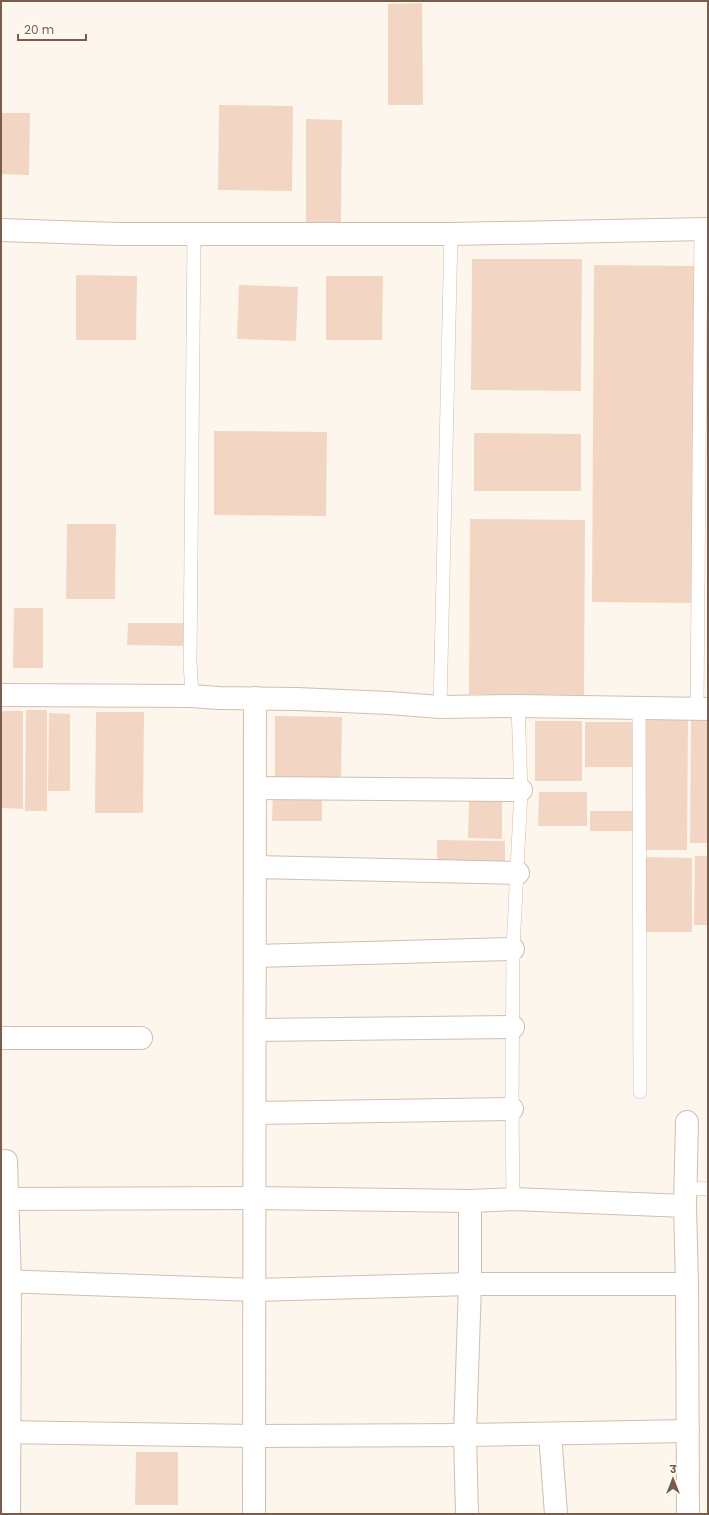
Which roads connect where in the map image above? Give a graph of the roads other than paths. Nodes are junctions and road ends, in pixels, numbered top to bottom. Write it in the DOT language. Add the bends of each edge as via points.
graph roads {
  1 [pos="705,229"];
  2 [pos="1,230"];
  3 [pos="194,234"];
  4 [pos="451,234"];
  5 [pos="1,695"];
  6 [pos="192,696"];
  7 [pos="254,698"];
  8 [pos="518,706"];
  9 [pos="440,707"];
  10 [pos="639,708"];
  11 [pos="703,709"];
  12 [pos="255,788"];
  13 [pos="521,790"];
  14 [pos="255,867"];
  15 [pos="518,873"];
  16 [pos="513,949"];
  17 [pos="255,956"];
  18 [pos="513,1027"];
  19 [pos="255,1030"];
  20 [pos="1,1038"];
  21 [pos="141,1038"];
  22 [pos="640,1092"];
  23 [pos="512,1109"];
  24 [pos="255,1112"];
  25 [pos="687,1122"];
  26 [pos="6,1161"];
  27 [pos="708,1189"];
  28 [pos="686,1197"];
  29 [pos="255,1198"];
  30 [pos="4,1199"];
  31 [pos="513,1199"];
  32 [pos="470,1201"];
  33 [pos="6,1280"];
  34 [pos="470,1284"];
  35 [pos="688,1284"];
  36 [pos="255,1290"];
  37 [pos="5,1432"];
  38 [pos="688,1432"];
  39 [pos="550,1434"];
  40 [pos="465,1435"];
  41 [pos="255,1436"];
  42 [pos="9,1514"];
  43 [pos="254,1514"];
  44 [pos="467,1514"];
  45 [pos="556,1514"];
  46 [pos="688,1514"];
  1 -- 4 [label="street"];
  1 -- 11 [label="lane"];
  2 -- 3 [label="street"];
  3 -- 4 [label="street"];
  3 -- 6 [label="lane" via="190,654"];
  4 -- 9 [label="lane"];
  5 -- 6 [label="street"];
  6 -- 7 [label="street"];
  7 -- 9 [label="street"];
  7 -- 12 [label="street"];
  8 -- 9 [label="street"];
  8 -- 10 [label="street"];
  8 -- 13 [label="lane"];
  10 -- 11 [label="street"];
  10 -- 22 [label="lane"];
  12 -- 13 [label="street"];
  12 -- 14 [label="street"];
  13 -- 15 [label="lane"];
  14 -- 15 [label="street"];
  14 -- 17 [label="street"];
  15 -- 16 [label="lane"];
  16 -- 17 [label="street"];
  16 -- 18 [label="lane"];
  17 -- 19 [label="street"];
  18 -- 19 [label="street"];
  18 -- 23 [label="lane"];
  19 -- 24 [label="street"];
  20 -- 21 [label="street"];
  23 -- 24 [label="street"];
  23 -- 31 [label="lane"];
  24 -- 29 [label="street"];
  25 -- 28 [label="street"];
  26 -- 30 [label="street"];
  27 -- 28 [label="lane"];
  28 -- 31 [label="street"];
  28 -- 35 [label="street"];
  29 -- 30 [label="street"];
  29 -- 32 [label="street"];
  29 -- 36 [label="street"];
  30 -- 33 [label="street"];
  31 -- 32 [label="street"];
  32 -- 34 [label="street"];
  33 -- 36 [label="street"];
  33 -- 37 [label="street"];
  34 -- 35 [label="street"];
  34 -- 36 [label="street"];
  34 -- 40 [label="street"];
  35 -- 38 [label="street"];
  36 -- 41 [label="street"];
  37 -- 41 [label="street"];
  37 -- 42 [label="street"];
  38 -- 39 [label="street"];
  38 -- 46 [label="street"];
  39 -- 40 [label="street"];
  39 -- 45 [label="street"];
  40 -- 41 [label="street"];
  40 -- 44 [label="street"];
  41 -- 43 [label="street"];
}
